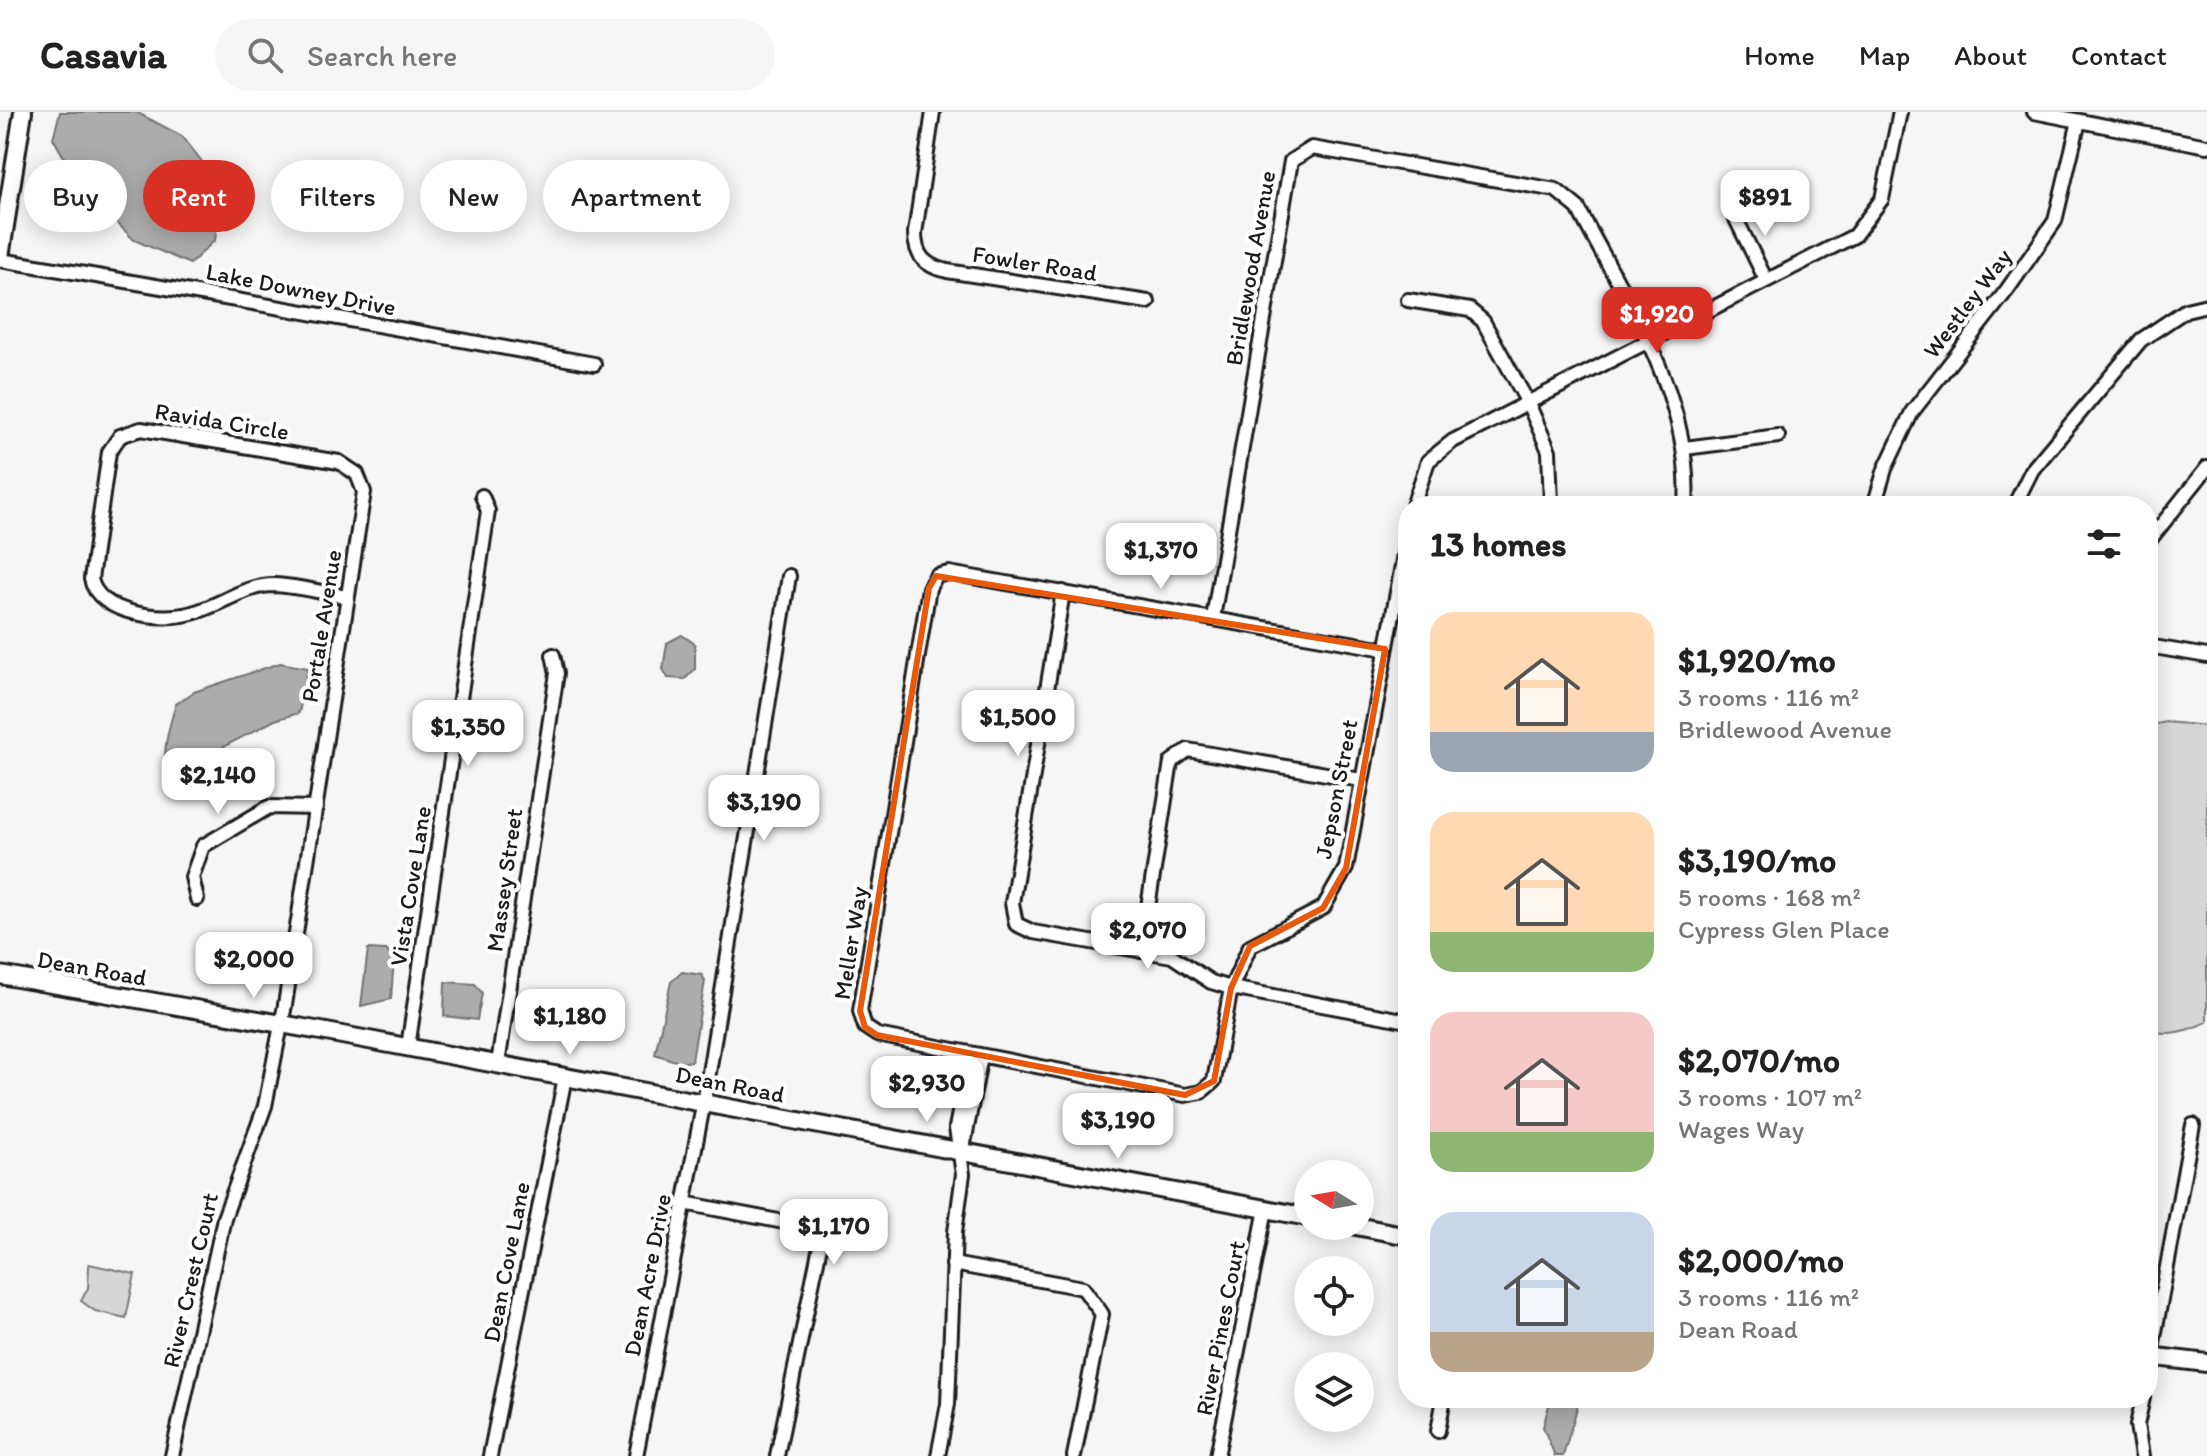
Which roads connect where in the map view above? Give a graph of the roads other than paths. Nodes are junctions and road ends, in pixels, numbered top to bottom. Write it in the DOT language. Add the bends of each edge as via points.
graph roads {
  1 [pos="23,112"];
  2 [pos="933,112"];
  3 [pos="1900,112"];
  4 [pos="2034,112"];
  5 [pos="2079,121"];
  6 [pos="2207,146"];
  7 [pos="1733,213"];
  8 [pos="0,258"];
  9 [pos="1766,280"];
  10 [pos="1408,300"];
  11 [pos="1148,302"];
  12 [pos="2207,305"];
  13 [pos="1647,340"];
  14 [pos="594,364"];
  15 [pos="1528,403"];
  16 [pos="1778,436"];
  17 [pos="1685,448"];
  18 [pos="2207,468"];
  19 [pos="357,474"];
  20 [pos="482,496"];
  21 [pos="1416,496"];
  22 [pos="1551,496"];
  23 [pos="1686,496"];
  24 [pos="1877,496"];
  25 [pos="2019,496"];
  26 [pos="2158,529"];
  27 [pos="789,576"];
  28 [pos="1398,583"];
  29 [pos="1063,592"];
  30 [pos="347,597"];
  31 [pos="1213,618"];
  32 [pos="2158,648"];
  33 [pos="1385,649"];
  34 [pos="553,655"];
  35 [pos="2207,656"];
  36 [pos="1361,780"];
  37 [pos="316,808"];
  38 [pos="197,899"];
  39 [pos="1141,951"];
  40 [pos="0,975"];
  41 [pos="1231,988"];
  42 [pos="1398,1019"];
  43 [pos="281,1024"];
  44 [pos="408,1047"];
  45 [pos="976,1055"];
  46 [pos="498,1064"];
  47 [pos="565,1077"];
  48 [pos="1201,1092"];
  49 [pos="703,1103"];
  50 [pos="2193,1125"];
  51 [pos="962,1151"];
  52 [pos="684,1203"];
  53 [pos="1266,1209"];
  54 [pos="1294,1214"];
  55 [pos="1374,1229"];
  56 [pos="1398,1234"];
  57 [pos="953,1264"];
  58 [pos="2158,1312"];
  59 [pos="2158,1360"];
  60 [pos="2207,1363"];
  61 [pos="1442,1408"];
  62 [pos="2141,1408"];
  63 [pos="1438,1431"];
  64 [pos="172,1456"];
  65 [pos="490,1456"];
  66 [pos="636,1456"];
  67 [pos="777,1456"];
  68 [pos="938,1456"];
  69 [pos="1074,1456"];
  70 [pos="1217,1456"];
  71 [pos="2142,1456"];
  1 -- 8 [label="main road"];
  2 -- 11 [label="street, Fowler Road" via="915,233 920,258 947,271"];
  3 -- 9 [label="street" via="1882,199 1854,236"];
  4 -- 5 [label="street"];
  5 -- 6 [label="street"];
  5 -- 24 [label="street, Westley Way" via="2055,221 1912,412"];
  7 -- 9 [label="street"];
  8 -- 14 [label="street, Lake Downey Drive"];
  9 -- 13 [label="street"];
  10 -- 15 [label="street" via="1470,310 1483,321"];
  12 -- 25 [label="street" via="2186,310 2141,340 2032,470"];
  13 -- 15 [label="street"];
  13 -- 17 [label="street, Bridlewood Avenue" via="1673,399"];
  13 -- 31 [label="street, Bridlewood Avenue" via="1578,208 1556,190 1312,148 1302,151 1291,161"];
  15 -- 21 [label="street" via="1453,441 1428,461"];
  15 -- 22 [label="street" via="1549,451"];
  16 -- 17 [label="street"];
  17 -- 23 [label="street, Bridlewood Avenue"];
  18 -- 26 [label="street"];
  19 -- 30 [label="street, Portale Avenue" via="364,492"];
  19 -- 30 [label="street, Ravida Circle" via="339,462 141,429 120,436 109,452 91,579 93,592 107,604 164,616 191,614 245,590 272,585"];
  20 -- 44 [label="street, Vista Cove Lane" via="488,511"];
  27 -- 49 [label="street, Dean Acre Drive"];
  28 -- 33 [label="street, Jepson Street"];
  29 -- 31 [label="street"];
  29 -- 39 [label="street" via="1012,903 1016,924 1033,932"];
  29 -- 45 [label="street, Meller Way" via="949,573 936,576 929,588 860,1011 865,1027 877,1035"];
  30 -- 37 [label="street, Portale Avenue"];
  31 -- 33 [label="street"];
  32 -- 35 [label="street"];
  33 -- 36 [label="street, Jepson Street"];
  34 -- 46 [label="street, Massey Street" via="557,673"];
  36 -- 39 [label="street" via="1188,750 1179,753 1171,762"];
  36 -- 41 [label="street, Jepson Street" via="1346,868 1323,908 1250,946"];
  37 -- 38 [label="street" via="269,807 203,846 192,877"];
  37 -- 43 [label="street, Portale Avenue"];
  39 -- 41 [label="street" via="1172,956 1211,982"];
  40 -- 43 [label="main road, Dean Road"];
  41 -- 42 [label="street"];
  41 -- 48 [label="street, Jepson Street" via="1214,1081"];
  43 -- 44 [label="main road, Dean Road"];
  43 -- 64 [label="street, River Crest Court" via="262,1117 224,1218"];
  44 -- 46 [label="main road, Dean Road"];
  45 -- 48 [label="street, Meller Way" via="1185,1095"];
  45 -- 51 [label="street" via="956,1128"];
  46 -- 47 [label="main road, Dean Road"];
  47 -- 49 [label="main road, Dean Road"];
  47 -- 65 [label="street, Dean Cove Lane"];
  49 -- 51 [label="main road, Dean Road"];
  49 -- 52 [label="street, Dean Acre Drive"];
  50 -- 58 [label="street"];
  51 -- 53 [label="main road, Dean Road"];
  51 -- 57 [label="street"];
  52 -- 66 [label="street, Dean Acre Drive"];
  52 -- 67 [label="street" via="805,1226 816,1234 820,1246"];
  53 -- 54 [label="main road, Dean Road"];
  53 -- 70 [label="street, River Pines Court"];
  55 -- 56 [label="main road"];
  57 -- 68 [label="street" via="948,1404"];
  57 -- 69 [label="street" via="1083,1288 1102,1314"];
  59 -- 60 [label="main road"];
  61 -- 63 [label="street"];
  62 -- 71 [label="street" via="2137,1425"];
}
